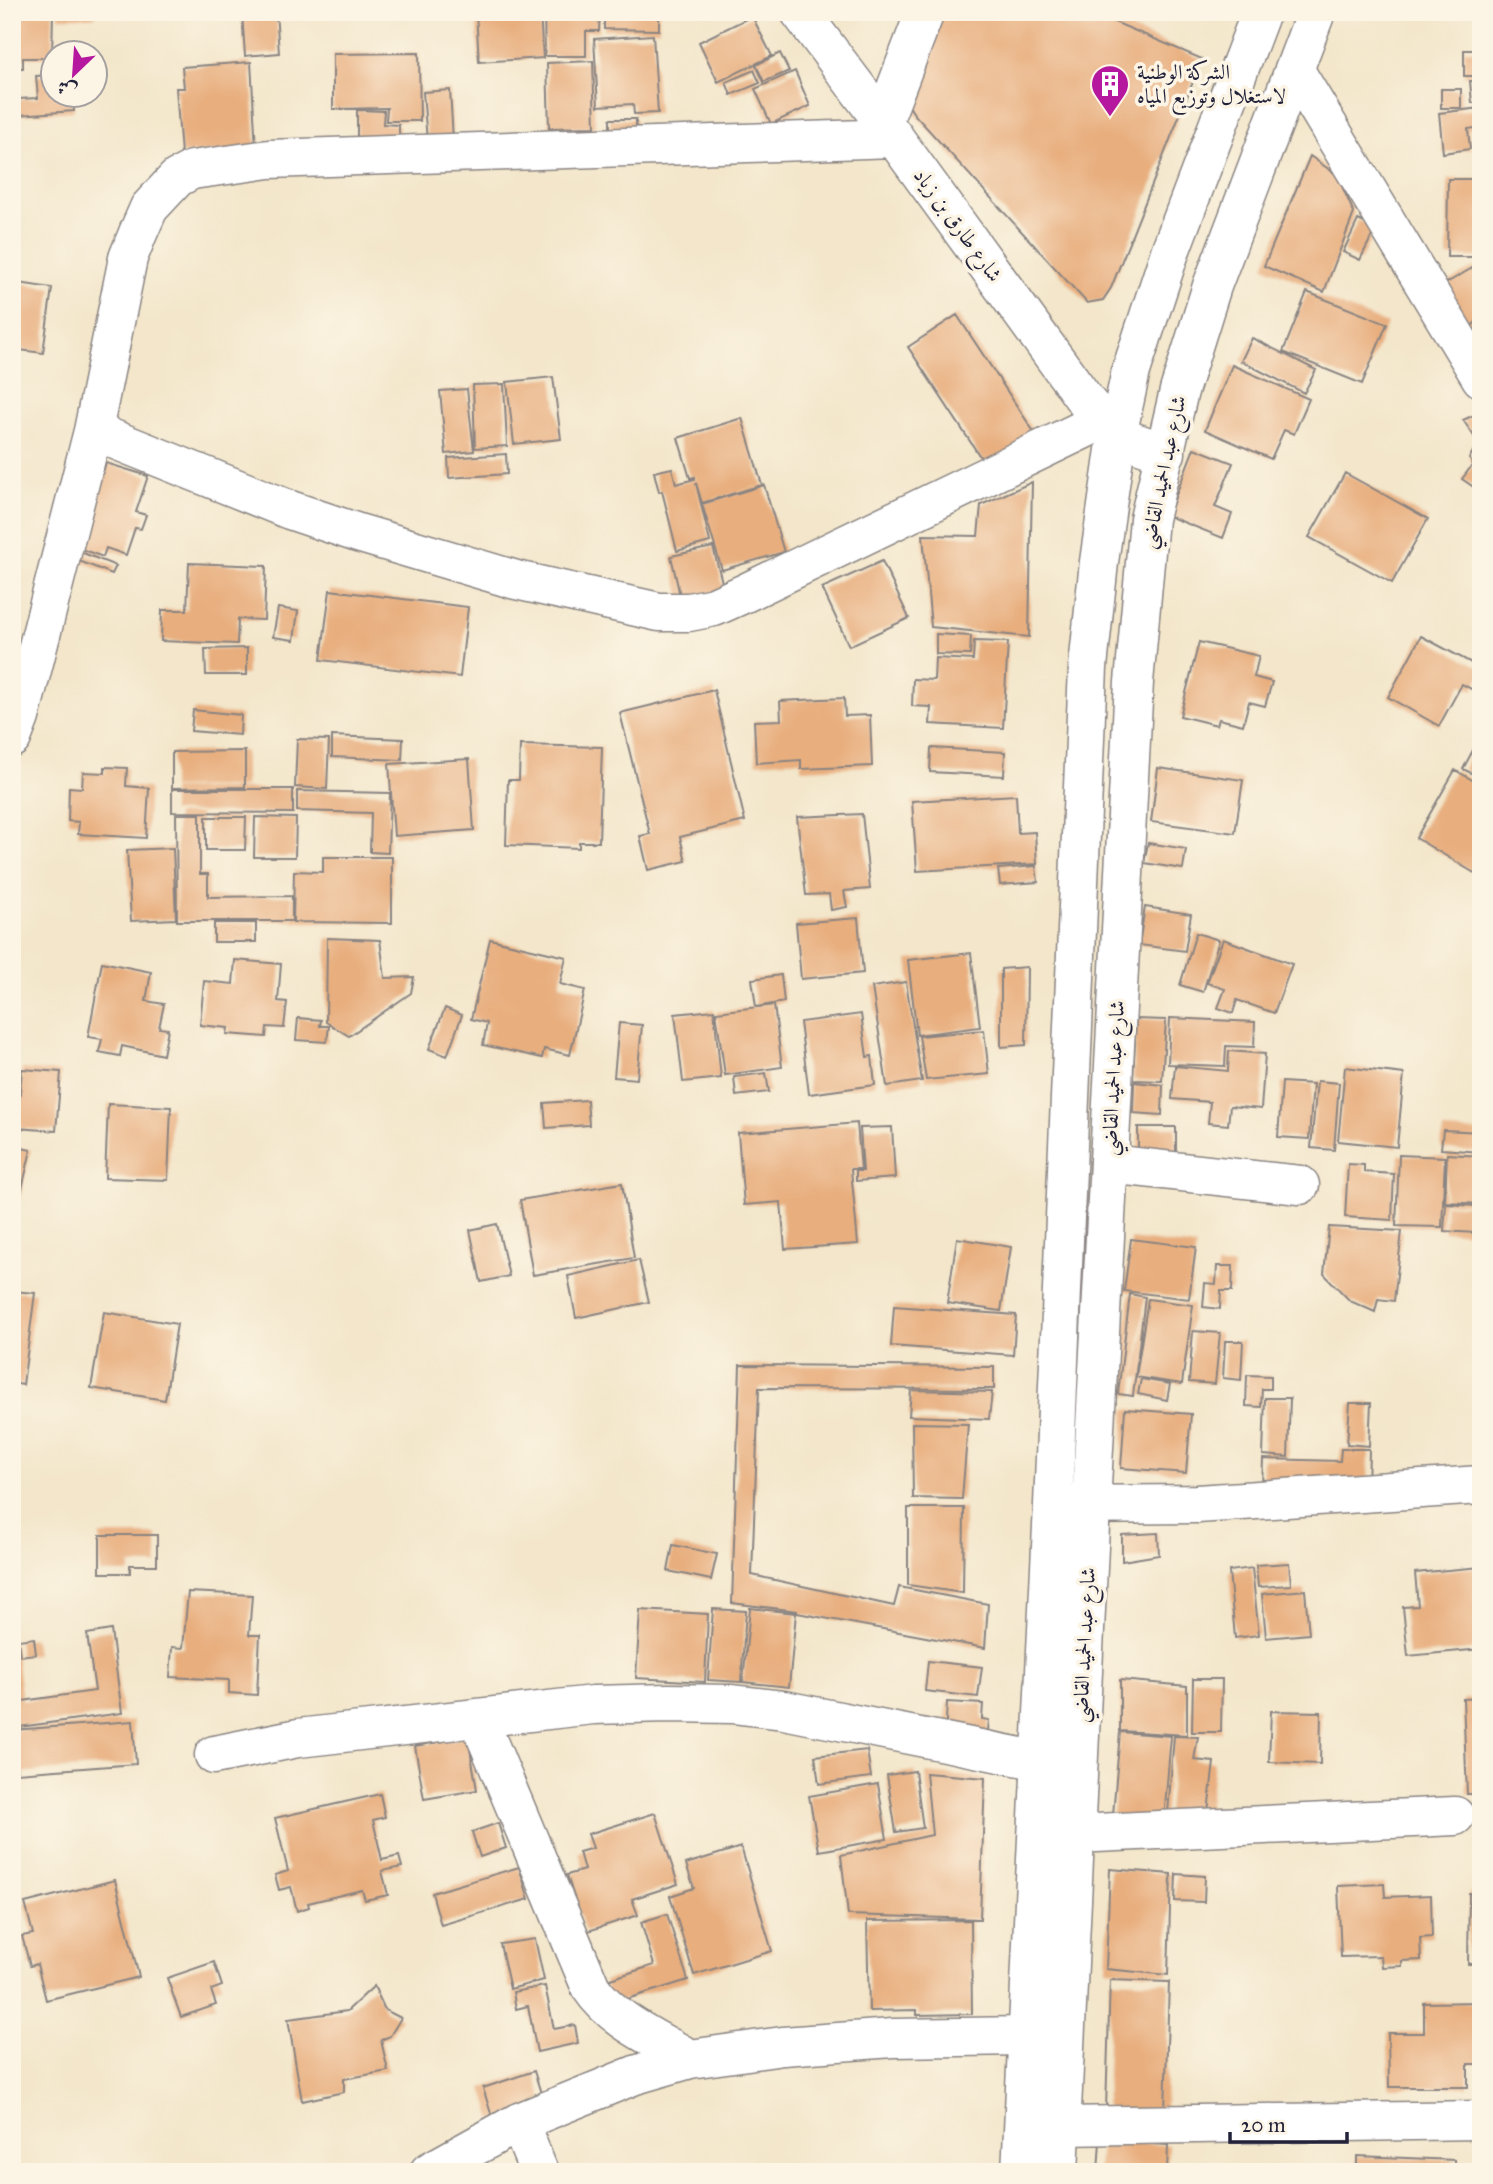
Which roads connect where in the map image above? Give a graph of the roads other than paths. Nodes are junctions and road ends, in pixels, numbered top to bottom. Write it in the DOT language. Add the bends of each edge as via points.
graph roads {
  1 [pos="800,12"];
  2 [pos="925,12"];
  3 [pos="1261,12"];
  4 [pos="1316,12"];
  5 [pos="1294,69"];
  6 [pos="889,130"];
  7 [pos="1481,378"];
  8 [pos="1110,428"];
  9 [pos="93,431"];
  10 [pos="1166,453"];
  11 [pos="12,738"];
  12 [pos="1109,1164"];
  13 [pos="1300,1185"];
  14 [pos="1481,1485"];
  15 [pos="1053,1504"];
  16 [pos="1091,1505"];
  17 [pos="478,1718"];
  18 [pos="214,1755"];
  19 [pos="1041,1761"];
  20 [pos="1455,1816"];
  21 [pos="1075,1834"];
  22 [pos="1028,2036"];
  23 [pos="690,2059"];
  24 [pos="1481,2120"];
  25 [pos="519,2122"];
  26 [pos="1061,2126"];
  27 [pos="429,2172"];
  28 [pos="539,2172"];
  29 [pos="1021,2172"];
  30 [pos="1059,2172"];
  1 -- 6 [label="street, شارع طارق بن زياد"];
  2 -- 6 [label="street"];
  3 -- 8 [label="street, شارع عبد الحميد القاضي" via="1171,249"];
  4 -- 5 [label="street, شارع عبد الحميد القاضي"];
  5 -- 7 [label="street"];
  5 -- 10 [label="street, شارع عبد الحميد القاضي" via="1212,286"];
  6 -- 8 [label="street, شارع طارق بن زياد"];
  6 -- 9 [label="street" via="269,159 192,170 177,178 149,208 128,258"];
  8 -- 9 [label="street" via="714,607 689,612 659,612 516,580 358,533"];
  8 -- 10 [label="street"];
  8 -- 15 [label="street, شارع عبد الحميد القاضي" via="1088,667"];
  9 -- 11 [label="street"];
  10 -- 12 [label="street, شارع عبد الحميد القاضي" via="1149,519 1134,682"];
  12 -- 13 [label="street"];
  12 -- 16 [label="street, شارع عبد الحميد القاضي"];
  14 -- 16 [label="street" via="1197,1504"];
  15 -- 16 [label="street"];
  15 -- 19 [label="street, شارع عبد الحميد القاضي"];
  16 -- 21 [label="street, شارع عبد الحميد القاضي"];
  17 -- 18 [label="street" via="298,1738"];
  17 -- 19 [label="street" via="593,1705 732,1704 784,1710"];
  17 -- 23 [label="street" via="592,1988 618,2015"];
  19 -- 22 [label="street, شارع عبد الحميد القاضي"];
  20 -- 21 [label="street"];
  21 -- 26 [label="street, شارع عبد الحميد القاضي"];
  22 -- 23 [label="street" via="893,2038"];
  22 -- 29 [label="street, شارع عبد الحميد القاضي"];
  23 -- 25 [label="street" via="635,2075"];
  24 -- 26 [label="street"];
  25 -- 27 [label="street"];
  25 -- 28 [label="street"];
  26 -- 30 [label="street, شارع عبد الحميد القاضي"];
}
